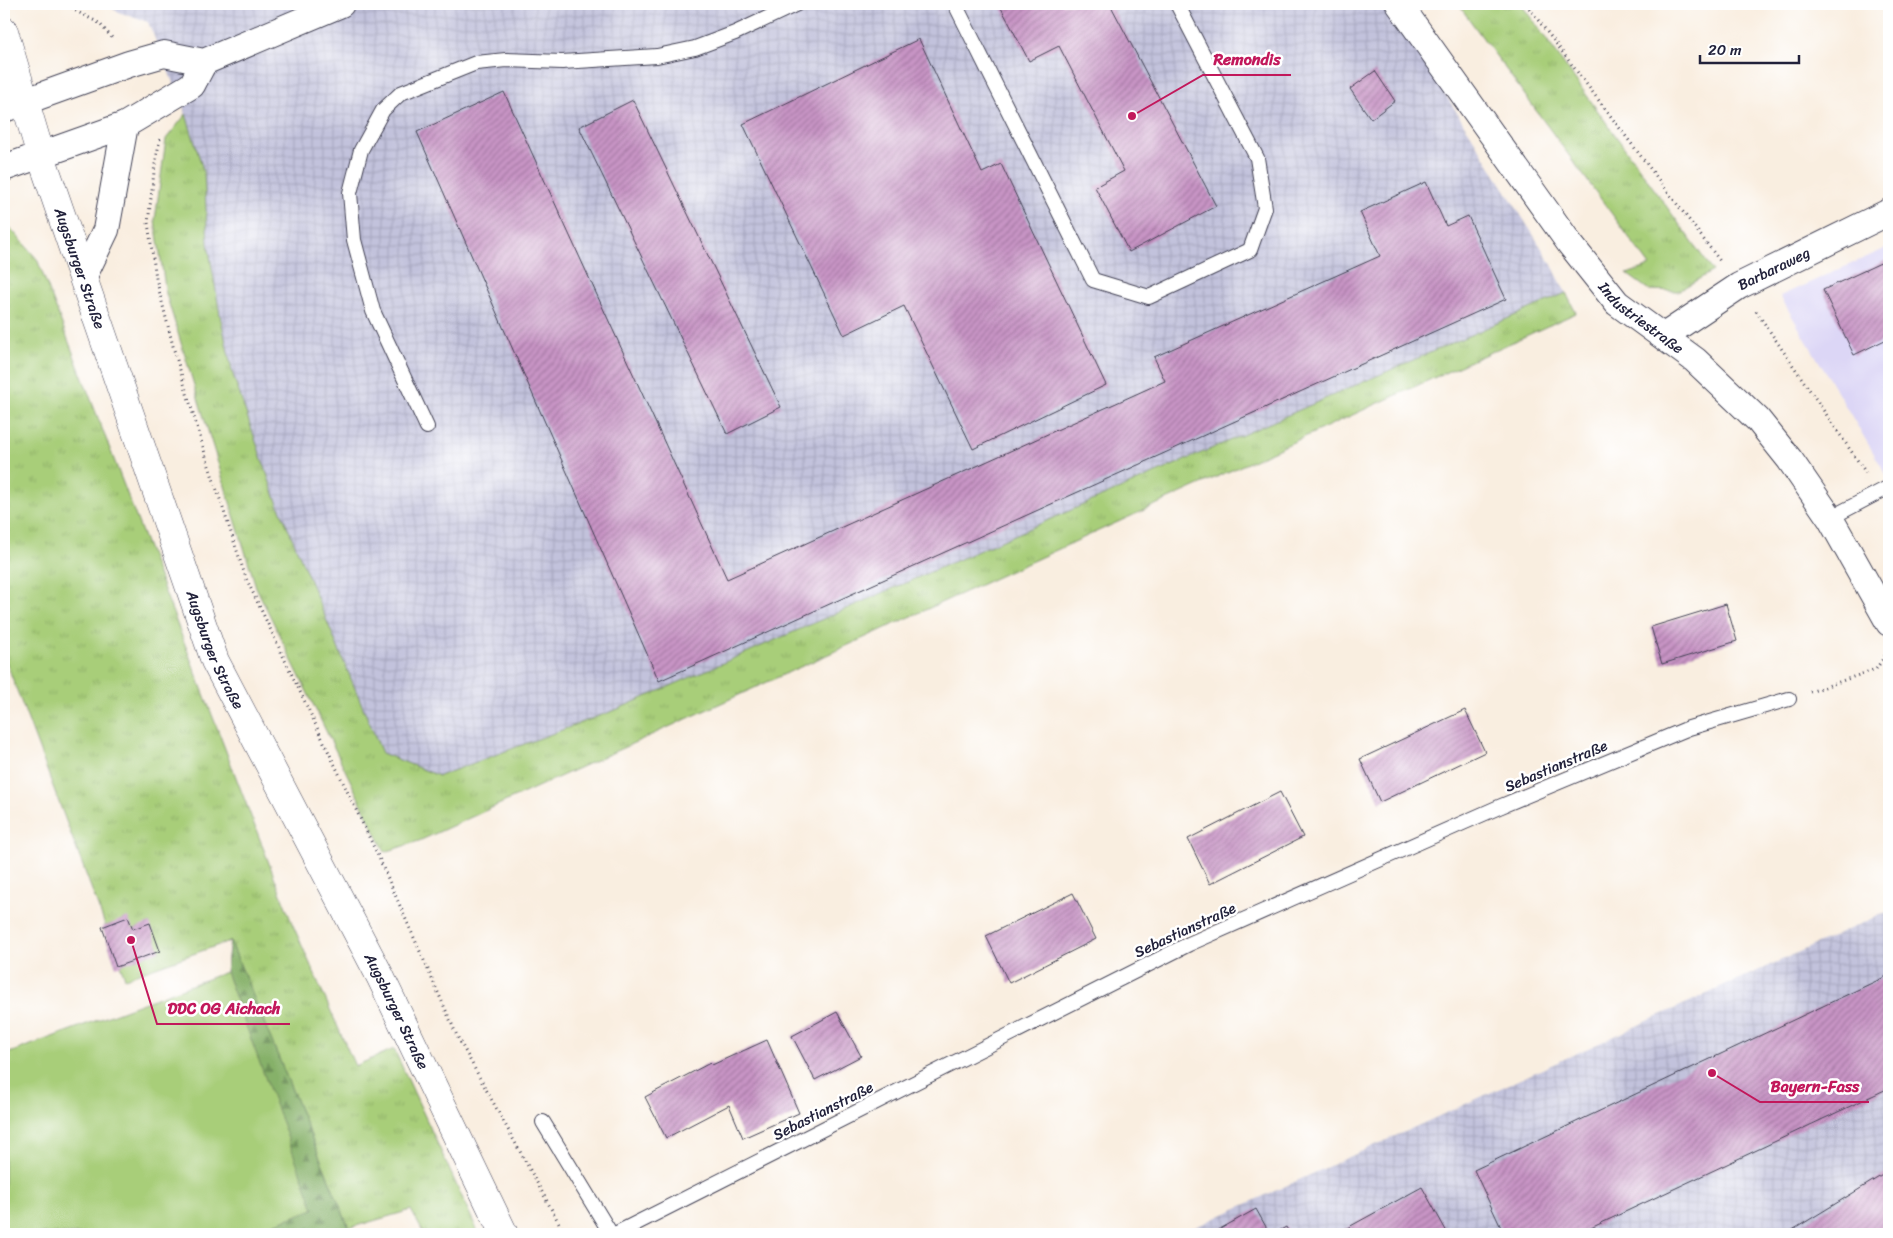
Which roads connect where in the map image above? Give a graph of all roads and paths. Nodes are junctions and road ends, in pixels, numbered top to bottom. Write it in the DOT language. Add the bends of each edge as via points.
graph roads {
  1 [pos="341,4"];
  2 [pos="797,4"];
  3 [pos="955,4"];
  4 [pos="1177,4"];
  5 [pos="1399,4"];
  6 [pos="1526,4"];
  7 [pos="4,31"];
  8 [pos="204,62"];
  9 [pos="14,106"];
  10 [pos="149,111"];
  11 [pos="125,125"];
  12 [pos="41,156"];
  13 [pos="4,168"];
  14 [pos="1889,212"];
  15 [pos="83,278"];
  16 [pos="1739,286"];
  17 [pos="1664,336"];
  18 [pos="427,427"];
  19 [pos="1884,490"];
  20 [pos="1830,518"];
  21 [pos="1889,623"];
  22 [pos="1889,651"];
  23 [pos="1789,700"];
  24 [pos="543,1122"];
  25 [pos="504,1234"];
  26 [pos="565,1234"];
  27 [pos="610,1234"];
  28 [pos="615,1234"];
  1 -- 8 [label="street"];
  2 -- 18 [label="lane" via="735,33 694,48 656,56 476,63 401,93 383,110 361,150 350,193 354,240 373,311"];
  3 -- 4 [label="lane" via="1094,280 1149,297 1250,250 1265,208 1257,158"];
  5 -- 17 [label="street, Industriestraße" via="1570,244 1617,303"];
  6 -- 16 [label="path"];
  7 -- 9 [label="main road, Augsburger Straße"];
  8 -- 9 [label="street" via="164,54"];
  8 -- 10 [label="street" via="192,85"];
  9 -- 12 [label="main road, Augsburger Straße"];
  10 -- 11 [label="street"];
  10 -- 26 [label="path" via="161,139 148,224 156,278 198,432 246,578 379,858 458,1038"];
  11 -- 12 [label="street"];
  11 -- 15 [label="street" via="106,230"];
  12 -- 13 [label="street"];
  12 -- 15 [label="main road, Augsburger Straße"];
  14 -- 16 [label="street, Barbaraweg"];
  15 -- 25 [label="main road, Augsburger Straße" via="215,662 380,976"];
  16 -- 17 [label="street, Barbaraweg"];
  16 -- 19 [label="path"];
  17 -- 20 [label="street, Industriestraße" via="1695,360 1758,420"];
  19 -- 20 [label="lane"];
  20 -- 21 [label="street, Industriestraße"];
  22 -- 23 [label="path" via="1876,669"];
  23 -- 28 [label="lane, Sebastianstraße" via="1689,728 1499,807 1189,944"];
  24 -- 27 [label="lane"];
}
